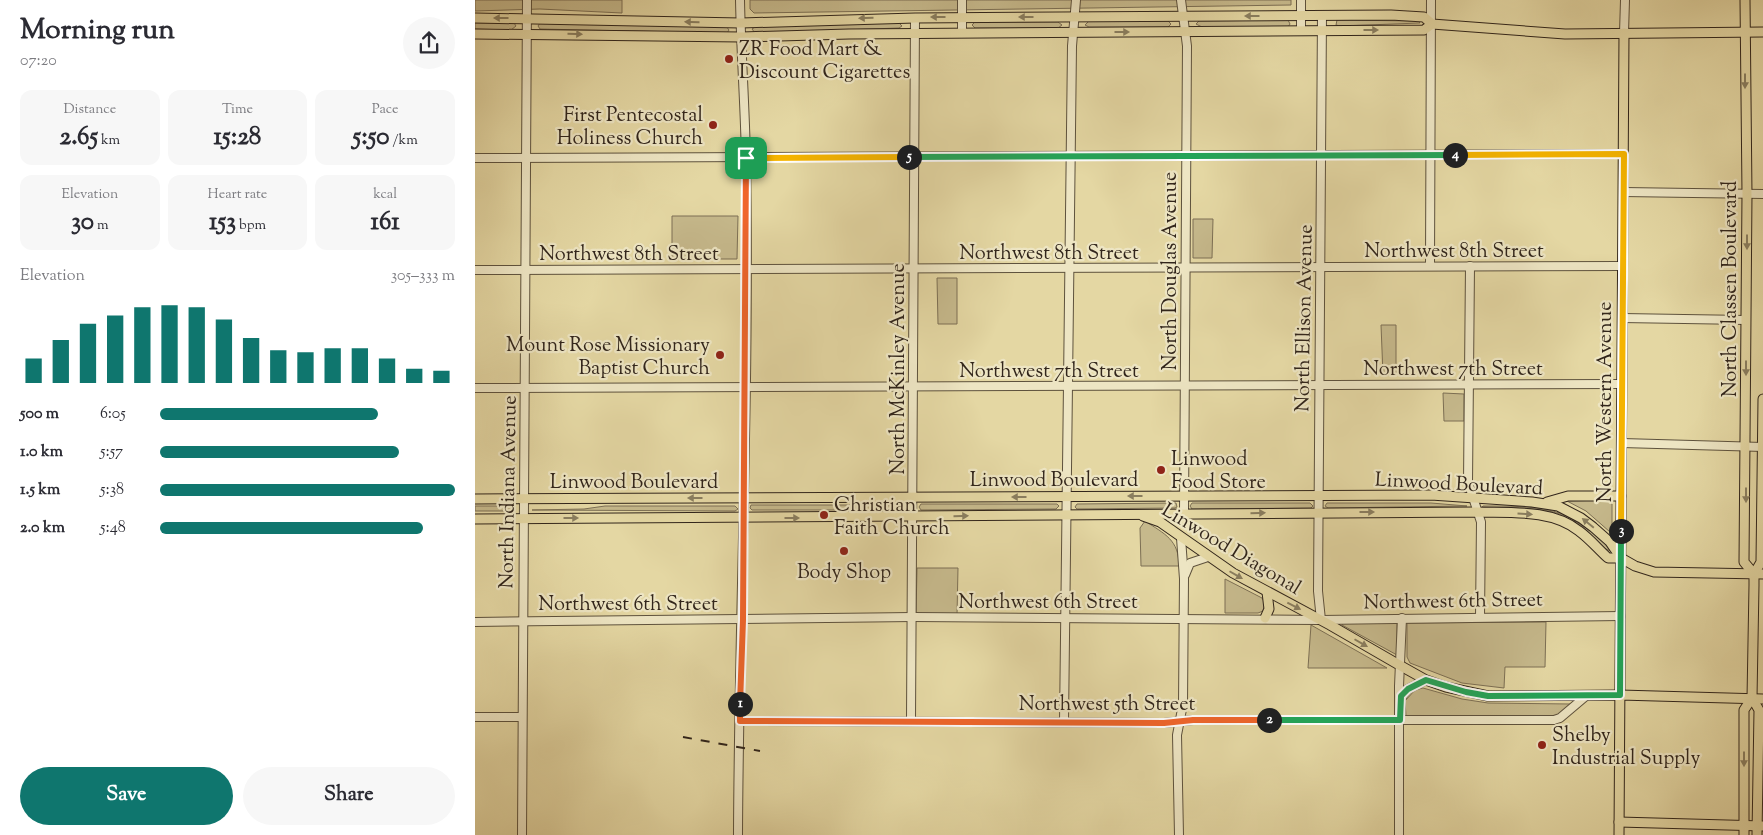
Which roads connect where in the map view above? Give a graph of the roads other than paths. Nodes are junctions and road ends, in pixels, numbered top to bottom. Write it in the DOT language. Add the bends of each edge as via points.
graph roads {
  1 [pos="527,0"];
  2 [pos="740,0"];
  3 [pos="961,0"];
  4 [pos="1076,0"];
  5 [pos="1181,0"];
  6 [pos="1301,0"];
  7 [pos="1431,0"];
  8 [pos="1625,0"];
  9 [pos="1745,0"];
  10 [pos="1322,15"];
  11 [pos="1183,16"];
  12 [pos="1301,16"];
  13 [pos="962,17"];
  14 [pos="1075,17"];
  15 [pos="475,18"];
  16 [pos="527,18"];
  17 [pos="915,18"];
  18 [pos="741,22"];
  19 [pos="1431,24"];
  20 [pos="1301,31"];
  21 [pos="1322,31"];
  22 [pos="1073,32"];
  23 [pos="1185,32"];
  24 [pos="1763,32"];
  25 [pos="915,33"];
  26 [pos="962,33"];
  27 [pos="1624,33"];
  28 [pos="1745,33"];
  29 [pos="475,34"];
  30 [pos="527,34"];
  31 [pos="741,37"];
  32 [pos="1624,154"];
  33 [pos="1186,155"];
  34 [pos="1321,155"];
  35 [pos="1431,155"];
  36 [pos="916,156"];
  37 [pos="1071,156"];
  38 [pos="475,158"];
  39 [pos="526,158"];
  40 [pos="746,158"];
  41 [pos="1623,192"];
  42 [pos="1747,194"];
  43 [pos="1763,194"];
  44 [pos="1430,266"];
  45 [pos="1470,266"];
  46 [pos="1623,266"];
  47 [pos="1321,267"];
  48 [pos="1069,268"];
  49 [pos="1185,268"];
  50 [pos="745,269"];
  51 [pos="914,269"];
  52 [pos="475,270"];
  53 [pos="526,270"];
  54 [pos="1622,318"];
  55 [pos="1746,320"];
  56 [pos="1469,384"];
  57 [pos="1622,384"];
  58 [pos="1070,386"];
  59 [pos="1184,386"];
  60 [pos="1318,386"];
  61 [pos="913,387"];
  62 [pos="475,388"];
  63 [pos="525,388"];
  64 [pos="745,388"];
  65 [pos="1763,399"];
  66 [pos="1622,442"];
  67 [pos="1746,446"];
  68 [pos="1763,447"];
  69 [pos="1184,496"];
  70 [pos="1318,496"];
  71 [pos="1621,496"];
  72 [pos="913,497"];
  73 [pos="1068,497"];
  74 [pos="1471,497"];
  75 [pos="744,498"];
  76 [pos="475,499"];
  77 [pos="523,499"];
  78 [pos="1543,503"];
  79 [pos="1319,512"];
  80 [pos="1477,512"];
  81 [pos="1185,513"];
  82 [pos="1066,514"];
  83 [pos="1136,514"];
  84 [pos="913,517"];
  85 [pos="743,518"];
  86 [pos="475,519"];
  87 [pos="522,519"];
  88 [pos="1181,538"];
  89 [pos="1208,557"];
  90 [pos="1621,558"];
  91 [pos="1758,574"];
  92 [pos="1184,579"];
  93 [pos="1267,592"];
  94 [pos="1621,616"];
  95 [pos="913,617"];
  96 [pos="1480,617"];
  97 [pos="1265,618"];
  98 [pos="1403,618"];
  99 [pos="1065,619"];
  100 [pos="1183,619"];
  101 [pos="743,620"];
  102 [pos="1321,620"];
  103 [pos="521,621"];
  104 [pos="475,622"];
  105 [pos="1401,666"];
  106 [pos="1426,680"];
  107 [pos="1620,695"];
  108 [pos="1586,696"];
  109 [pos="1752,698"];
  110 [pos="1763,698"];
  111 [pos="1400,699"];
  112 [pos="475,717"];
  113 [pos="522,717"];
  114 [pos="911,720"];
  115 [pos="1400,720"];
  116 [pos="740,721"];
  117 [pos="1180,721"];
  118 [pos="1065,722"];
  119 [pos="1619,822"];
  120 [pos="1759,829"];
  121 [pos="1744,830"];
  122 [pos="521,835"];
  123 [pos="738,835"];
  124 [pos="1179,835"];
  125 [pos="1399,835"];
  126 [pos="1619,835"];
  1 -- 16 [label="street, North Indiana Avenue"];
  2 -- 18 [label="street"];
  3 -- 13 [label="street"];
  4 -- 14 [label="street"];
  5 -- 11 [label="street, North Douglas Avenue"];
  6 -- 12 [label="street"];
  7 -- 19 [label="street"];
  8 -- 27 [label="street, North Western Avenue"];
  9 -- 28 [label="main road, North Classen Boulevard"];
  10 -- 12 [label="main road"];
  10 -- 19 [label="main road" via="1424,17"];
  10 -- 21 [label="street, North Ellison Avenue"];
  12 -- 11 [label="main road, one-way"];
  11 -- 14 [label="main road"];
  11 -- 23 [label="street, North Douglas Avenue"];
  12 -- 20 [label="street"];
  14 -- 13 [label="main road, one-way"];
  13 -- 17 [label="main road, one-way"];
  13 -- 26 [label="street"];
  14 -- 22 [label="street"];
  16 -- 15 [label="main road, one-way"];
  18 -- 16 [label="main road, one-way"];
  16 -- 30 [label="street, North Indiana Avenue"];
  17 -- 18 [label="main road, one-way"];
  17 -- 25 [label="street, North McKinley Avenue"];
  18 -- 31 [label="street"];
  21 -- 19 [label="main road, one-way" via="1424,30"];
  19 -- 27 [label="main road" via="1532,32"];
  19 -- 35 [label="street"];
  20 -- 21 [label="main road"];
  20 -- 23 [label="main road"];
  21 -- 34 [label="street, North Ellison Avenue"];
  22 -- 23 [label="main road, one-way"];
  22 -- 26 [label="main road"];
  22 -- 37 [label="street"];
  23 -- 33 [label="street, North Douglas Avenue"];
  24 -- 28 [label="main road"];
  25 -- 26 [label="main road"];
  25 -- 31 [label="main road"];
  25 -- 36 [label="street, North McKinley Avenue"];
  27 -- 28 [label="main road"];
  27 -- 32 [label="main road, North Western Avenue"];
  28 -- 42 [label="main road, North Classen Boulevard, one-way"];
  29 -- 30 [label="main road"];
  30 -- 31 [label="main road, one-way"];
  30 -- 39 [label="street, North Indiana Avenue"];
  31 -- 40 [label="street"];
  32 -- 35 [label="street"];
  32 -- 41 [label="main road, North Western Avenue"];
  33 -- 34 [label="street"];
  33 -- 37 [label="street"];
  33 -- 49 [label="street, North Douglas Avenue"];
  34 -- 35 [label="street"];
  34 -- 47 [label="street, North Ellison Avenue"];
  35 -- 44 [label="street"];
  36 -- 37 [label="street"];
  36 -- 40 [label="street"];
  36 -- 51 [label="street, North McKinley Avenue"];
  37 -- 48 [label="street"];
  38 -- 39 [label="street"];
  39 -- 40 [label="street"];
  39 -- 53 [label="street, North Indiana Avenue"];
  40 -- 50 [label="street"];
  41 -- 42 [label="street"];
  41 -- 46 [label="main road, North Western Avenue"];
  42 -- 43 [label="street"];
  42 -- 55 [label="main road, North Classen Boulevard, one-way"];
  44 -- 45 [label="street, Northwest 8th Street"];
  44 -- 47 [label="street, Northwest 8th Street"];
  45 -- 46 [label="street, Northwest 8th Street"];
  45 -- 56 [label="street"];
  46 -- 54 [label="main road, North Western Avenue"];
  47 -- 49 [label="street, Northwest 8th Street"];
  47 -- 60 [label="street, North Ellison Avenue"];
  48 -- 49 [label="street, Northwest 8th Street"];
  48 -- 51 [label="street, Northwest 8th Street"];
  48 -- 58 [label="street"];
  49 -- 59 [label="street, North Douglas Avenue"];
  50 -- 51 [label="street, Northwest 8th Street"];
  50 -- 53 [label="street, Northwest 8th Street"];
  50 -- 64 [label="street"];
  51 -- 61 [label="street, North McKinley Avenue"];
  52 -- 53 [label="street, Northwest 8th Street"];
  53 -- 63 [label="street, North Indiana Avenue"];
  54 -- 55 [label="street"];
  54 -- 57 [label="main road, North Western Avenue"];
  55 -- 67 [label="main road, North Classen Boulevard, one-way"];
  56 -- 57 [label="street, Northwest 7th Street"];
  56 -- 60 [label="street, Northwest 7th Street"];
  56 -- 74 [label="street" via="1468,482"];
  57 -- 66 [label="main road, North Western Avenue"];
  58 -- 59 [label="street, Northwest 7th Street"];
  58 -- 61 [label="street, Northwest 7th Street"];
  58 -- 73 [label="street"];
  59 -- 60 [label="street, Northwest 7th Street"];
  59 -- 69 [label="street, North Douglas Avenue"];
  60 -- 70 [label="street, North Ellison Avenue"];
  61 -- 64 [label="street, Northwest 7th Street"];
  61 -- 72 [label="street, North McKinley Avenue"];
  62 -- 63 [label="street, Northwest 7th Street"];
  63 -- 64 [label="street, Northwest 7th Street"];
  63 -- 77 [label="street, North Indiana Avenue"];
  64 -- 75 [label="street"];
  65 -- 68 [label="main road, North Classen Boulevard"];
  66 -- 67 [label="street"];
  66 -- 71 [label="main road, North Western Avenue"];
  67 -- 68 [label="street"];
  67 -- 91 [label="main road, North Classen Boulevard, one-way" via="1744,562"];
  68 -- 91 [label="main road, North Classen Boulevard" via="1761,562"];
  69 -- 70 [label="main road, Linwood Boulevard"];
  69 -- 73 [label="main road, Linwood Boulevard, one-way"];
  69 -- 81 [label="street, North Douglas Avenue"];
  70 -- 74 [label="main road, Linwood Boulevard"];
  70 -- 79 [label="street, North Ellison Avenue"];
  71 -- 78 [label="main road" via="1568,496"];
  71 -- 90 [label="main road, North Western Avenue"];
  73 -- 72 [label="main road, Linwood Boulevard, one-way"];
  72 -- 75 [label="main road, Linwood Boulevard"];
  72 -- 84 [label="street, North McKinley Avenue"];
  73 -- 82 [label="street"];
  74 -- 78 [label="main road, Linwood Boulevard"];
  74 -- 80 [label="street"];
  75 -- 77 [label="main road, Linwood Boulevard, one-way"];
  75 -- 85 [label="street"];
  76 -- 77 [label="main road, Linwood Boulevard"];
  77 -- 87 [label="street, North Indiana Avenue"];
  90 -- 78 [label="main road, Linwood Boulevard, one-way" via="1610,542 1581,518 1558,506"];
  79 -- 80 [label="main road, Linwood Boulevard, one-way"];
  81 -- 79 [label="main road, Linwood Boulevard, one-way"];
  79 -- 102 [label="street, North Ellison Avenue" via="1317,592"];
  80 -- 90 [label="main road, Linwood Boulevard, one-way" via="1555,518 1579,530 1608,558"];
  80 -- 96 [label="street" via="1481,522"];
  81 -- 83 [label="main road, Linwood Boulevard"];
  82 -- 83 [label="main road, Linwood Boulevard"];
  84 -- 82 [label="main road, Linwood Boulevard, one-way"];
  82 -- 99 [label="street"];
  83 -- 88 [label="main road, Linwood Diagonal" via="1160,522"];
  85 -- 84 [label="main road, Linwood Boulevard, one-way"];
  84 -- 95 [label="street, North McKinley Avenue"];
  87 -- 85 [label="main road, Linwood Boulevard, one-way"];
  85 -- 101 [label="street"];
  86 -- 87 [label="main road, Linwood Boulevard"];
  87 -- 103 [label="street, North Indiana Avenue"];
  88 -- 89 [label="main road, Linwood Diagonal"];
  88 -- 92 [label="street"];
  89 -- 92 [label="street" via="1190,563"];
  89 -- 93 [label="main road, Linwood Diagonal, one-way"];
  90 -- 91 [label="main road" via="1654,572"];
  90 -- 94 [label="main road, North Western Avenue"];
  91 -- 109 [label="main road, North Classen Boulevard"];
  92 -- 100 [label="street"];
  93 -- 97 [label="main road" via="1269,608"];
  93 -- 102 [label="main road, Linwood Diagonal, one-way"];
  94 -- 96 [label="street, Northwest 6th Street"];
  94 -- 107 [label="main road, North Western Avenue"];
  95 -- 99 [label="street, Northwest 6th Street"];
  95 -- 101 [label="street, Northwest 6th Street"];
  95 -- 114 [label="street, North McKinley Avenue"];
  96 -- 98 [label="street, Northwest 6th Street"];
  97 -- 100 [label="street, Northwest 6th Street"];
  97 -- 102 [label="street, Northwest 6th Street"];
  98 -- 102 [label="street, Northwest 6th Street"];
  98 -- 105 [label="street"];
  99 -- 100 [label="street, Northwest 6th Street"];
  99 -- 118 [label="street"];
  100 -- 117 [label="street"];
  101 -- 103 [label="street, Northwest 6th Street"];
  101 -- 116 [label="street"];
  102 -- 105 [label="main road, Linwood Diagonal, one-way"];
  103 -- 104 [label="street, Northwest 6th Street"];
  103 -- 113 [label="street, North Indiana Avenue"];
  105 -- 106 [label="main road, Linwood Diagonal"];
  105 -- 111 [label="street"];
  106 -- 108 [label="main road, Linwood Diagonal" via="1488,696"];
  106 -- 111 [label="street" via="1408,689"];
  107 -- 108 [label="main road, Linwood Diagonal"];
  107 -- 109 [label="main road"];
  107 -- 119 [label="main road, North Western Avenue"];
  108 -- 115 [label="street, Northwest 5th Street" via="1554,720"];
  109 -- 110 [label="main road"];
  109 -- 120 [label="main road, North Classen Boulevard" via="1759,710"];
  109 -- 121 [label="main road, North Classen Boulevard, one-way" via="1744,710"];
  111 -- 115 [label="street"];
  112 -- 113 [label="street"];
  113 -- 122 [label="street, North Indiana Avenue"];
  114 -- 116 [label="street, Northwest 5th Street"];
  114 -- 118 [label="street, Northwest 5th Street"];
  115 -- 117 [label="street, Northwest 5th Street"];
  115 -- 125 [label="street"];
  116 -- 123 [label="street"];
  117 -- 118 [label="street, Northwest 5th Street"];
  117 -- 124 [label="street" via="1177,735"];
  119 -- 121 [label="main road"];
  119 -- 126 [label="main road, North Western Avenue"];
  120 -- 121 [label="main road"];
}
